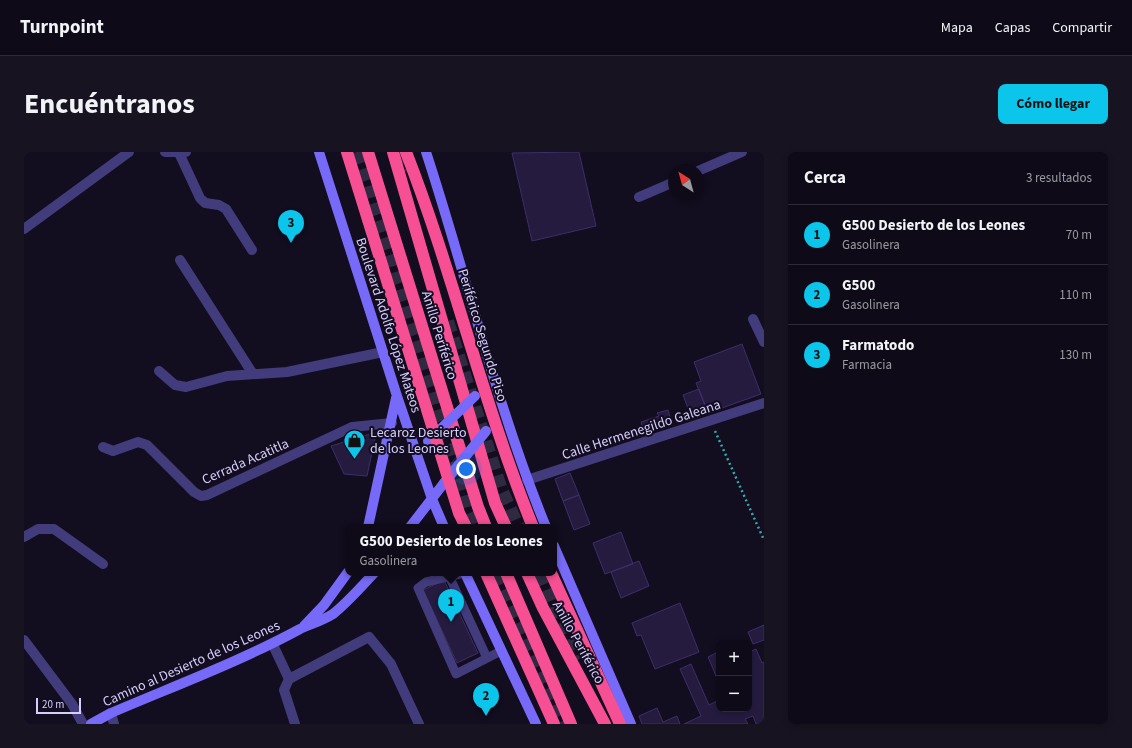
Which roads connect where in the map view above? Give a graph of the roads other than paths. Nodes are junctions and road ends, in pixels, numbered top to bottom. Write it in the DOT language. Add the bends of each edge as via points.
graph roads {
  1 [pos="129,152"];
  2 [pos="165,152"];
  3 [pos="182,152"];
  4 [pos="319,152"];
  5 [pos="347,152"];
  6 [pos="368,152"];
  7 [pos="392,152"];
  8 [pos="406,152"];
  9 [pos="426,152"];
  10 [pos="736,153"];
  11 [pos="704,168"];
  12 [pos="668,185"];
  13 [pos="639,197"];
  14 [pos="24,229"];
  15 [pos="252,250"];
  16 [pos="180,260"];
  17 [pos="753,319"];
  18 [pos="764,342"];
  19 [pos="383,352"];
  20 [pos="159,371"];
  21 [pos="253,374"];
  22 [pos="494,379"];
  23 [pos="397,396"];
  24 [pos="764,403"];
  25 [pos="504,410"];
  26 [pos="392,423"];
  27 [pos="103,447"];
  28 [pos="416,451"];
  29 [pos="527,480"];
  30 [pos="432,499"];
  31 [pos="369,524"];
  32 [pos="412,524"];
  33 [pos="443,524"];
  34 [pos="464,524"];
  35 [pos="485,524"];
  36 [pos="505,524"];
  37 [pos="532,524"];
  38 [pos="545,524"];
  39 [pos="24,537"];
  40 [pos="557,553"];
  41 [pos="103,564"];
  42 [pos="345,576"];
  43 [pos="371,576"];
  44 [pos="449,576"];
  45 [pos="465,576"];
  46 [pos="487,576"];
  47 [pos="507,576"];
  48 [pos="528,576"];
  49 [pos="552,576"];
  50 [pos="302,628"];
  51 [pos="24,640"];
  52 [pos="273,645"];
  53 [pos="501,651"];
  54 [pos="487,658"];
  55 [pos="577,660"];
  56 [pos="289,679"];
  57 [pos="591,695"];
  58 [pos="111,713"];
  59 [pos="84,724"];
  60 [pos="91,724"];
  61 [pos="114,724"];
  62 [pos="295,724"];
  63 [pos="419,724"];
  64 [pos="536,724"];
  65 [pos="554,724"];
  66 [pos="571,724"];
  67 [pos="605,724"];
  68 [pos="620,724"];
  69 [pos="631,724"];
  1 -- 14 [label="street"];
  2 -- 3 [label="street"];
  3 -- 15 [label="street" via="200,198 205,203 226,209"];
  4 -- 19 [label="main road, Boulevard Adolfo López Mateos"];
  5 -- 34 [label="highway, bridge"];
  6 -- 35 [label="highway, Anillo Periférico"];
  7 -- 36 [label="highway, Anillo Periférico" via="495,503"];
  8 -- 37 [label="highway, Periférico Segundo Piso, bridge" via="425,200 509,469"];
  9 -- 22 [label="main road"];
  10 -- 11 [label="street"];
  12 -- 13 [label="street"];
  16 -- 21 [label="street"];
  17 -- 18 [label="street"];
  19 -- 21 [label="street" via="287,372"];
  19 -- 23 [label="main road, Boulevard Adolfo López Mateos"];
  20 -- 21 [label="street" via="176,385 186,387 227,376"];
  22 -- 25 [label="main road"];
  22 -- 28 [label="main road, bridge"];
  23 -- 26 [label="main road"];
  23 -- 28 [label="main road, Boulevard Adolfo López Mateos"];
  24 -- 29 [label="street, Calle Hermenegildo Galeana"];
  25 -- 29 [label="main road"];
  25 -- 30 [label="main road, bridge"];
  26 -- 27 [label="street, Cerrada Acatitla" via="352,427 201,496 147,444 138,442 113,451"];
  26 -- 31 [label="main road"];
  28 -- 30 [label="main road, Boulevard Adolfo López Mateos"];
  29 -- 38 [label="main road"];
  30 -- 32 [label="main road"];
  30 -- 33 [label="main road, Boulevard Adolfo López Mateos"];
  39 -- 41 [label="street" via="38,529 54,529"];
  40 -- 69 [label="main road"];
  42 -- 50 [label="main road, Camino al Desierto de los Leones" via="324,605"];
  43 -- 50 [label="main road, Camino al Desierto de los Leones" via="332,614 318,623"];
  44 -- 54 [label="lane"];
  44 -- 54 [label="lane" via="426,582 418,588 456,674"];
  45 -- 53 [label="main road"];
  46 -- 65 [label="highway"];
  47 -- 66 [label="highway"];
  48 -- 57 [label="highway, Anillo Periférico"];
  49 -- 68 [label="highway"];
  50 -- 52 [label="main road, Camino al Desierto de los Leones"];
  51 -- 59 [label="street"];
  52 -- 56 [label="street"];
  52 -- 58 [label="main road, Camino al Desierto de los Leones"];
  53 -- 54 [label="lane"];
  53 -- 64 [label="main road"];
  55 -- 57 [label="highway"];
  56 -- 62 [label="street" via="284,690"];
  56 -- 63 [label="street" via="369,637 391,664"];
  57 -- 67 [label="highway, Anillo Periférico"];
  58 -- 60 [label="main road, Camino al Desierto de los Leones"];
  58 -- 61 [label="street"];
}
